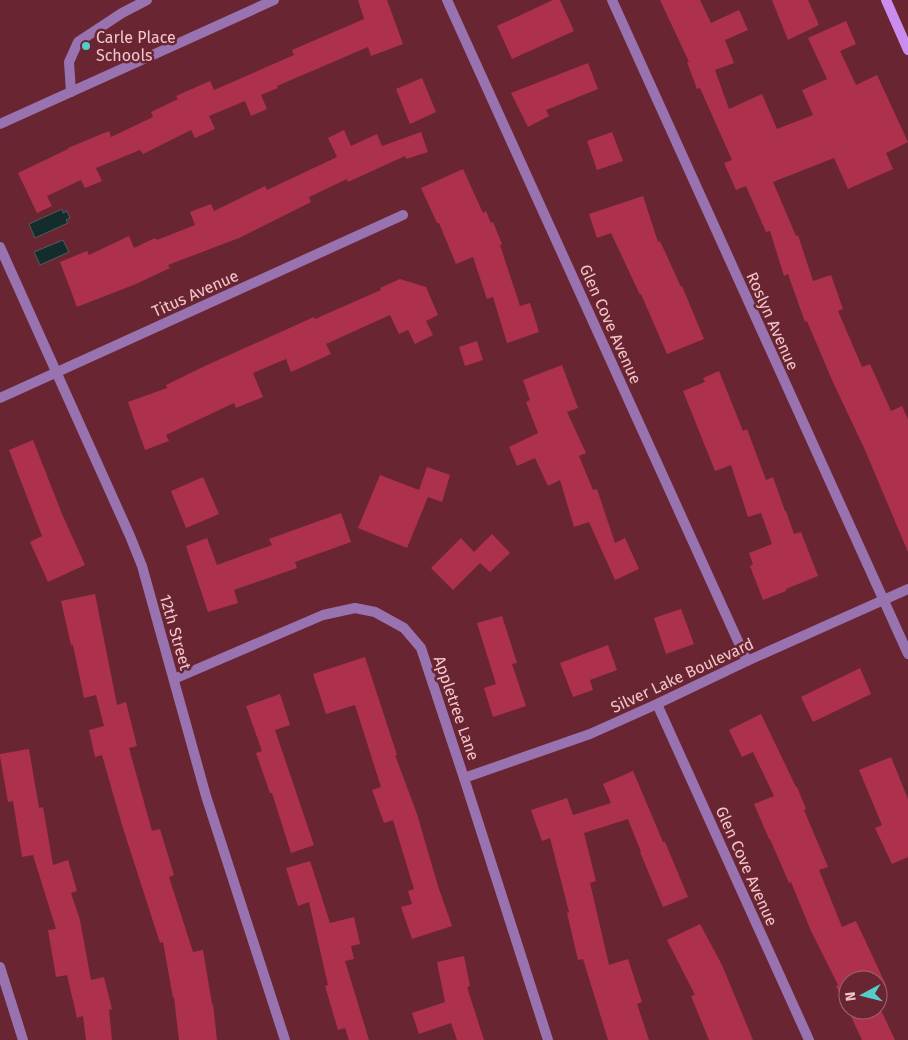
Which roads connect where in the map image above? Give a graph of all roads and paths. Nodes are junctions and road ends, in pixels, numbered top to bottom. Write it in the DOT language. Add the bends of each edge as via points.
graph roads {
  1 [pos="147,0"];
  2 [pos="274,0"];
  3 [pos="447,0"];
  4 [pos="612,0"];
  5 [pos="886,0"];
  6 [pos="908,50"];
  7 [pos="71,92"];
  8 [pos="0,124"];
  9 [pos="403,215"];
  10 [pos="0,247"];
  11 [pos="56,372"];
  12 [pos="0,398"];
  13 [pos="908,589"];
  14 [pos="883,600"];
  15 [pos="908,654"];
  16 [pos="747,661"];
  17 [pos="174,679"];
  18 [pos="657,704"];
  19 [pos="464,778"];
  20 [pos="0,967"];
  21 [pos="24,1040"];
  22 [pos="285,1040"];
  23 [pos="548,1040"];
  24 [pos="809,1040"];
  1 -- 7 [label="street" via="78,42 69,62"];
  2 -- 7 [label="street"];
  3 -- 16 [label="street, Glen Cove Avenue"];
  4 -- 14 [label="street, Roslyn Avenue"];
  5 -- 6 [label="main road"];
  7 -- 8 [label="street"];
  9 -- 11 [label="street, Titus Avenue"];
  10 -- 11 [label="street, 12th Street"];
  11 -- 12 [label="street, Titus Avenue"];
  11 -- 17 [label="street, 12th Street" via="142,566"];
  13 -- 14 [label="street, Silver Lake Boulevard"];
  14 -- 15 [label="street, Roslyn Avenue"];
  14 -- 16 [label="street, Silver Lake Boulevard"];
  16 -- 18 [label="street, Silver Lake Boulevard"];
  17 -- 19 [label="street, Appletree Lane" via="323,615 355,608 375,612 404,628 421,648"];
  17 -- 22 [label="street, 12th Street" via="206,796"];
  18 -- 19 [label="street, Silver Lake Boulevard" via="590,734"];
  18 -- 24 [label="street, Glen Cove Avenue"];
  19 -- 23 [label="street, Appletree Lane"];
  20 -- 21 [label="street"];
}
